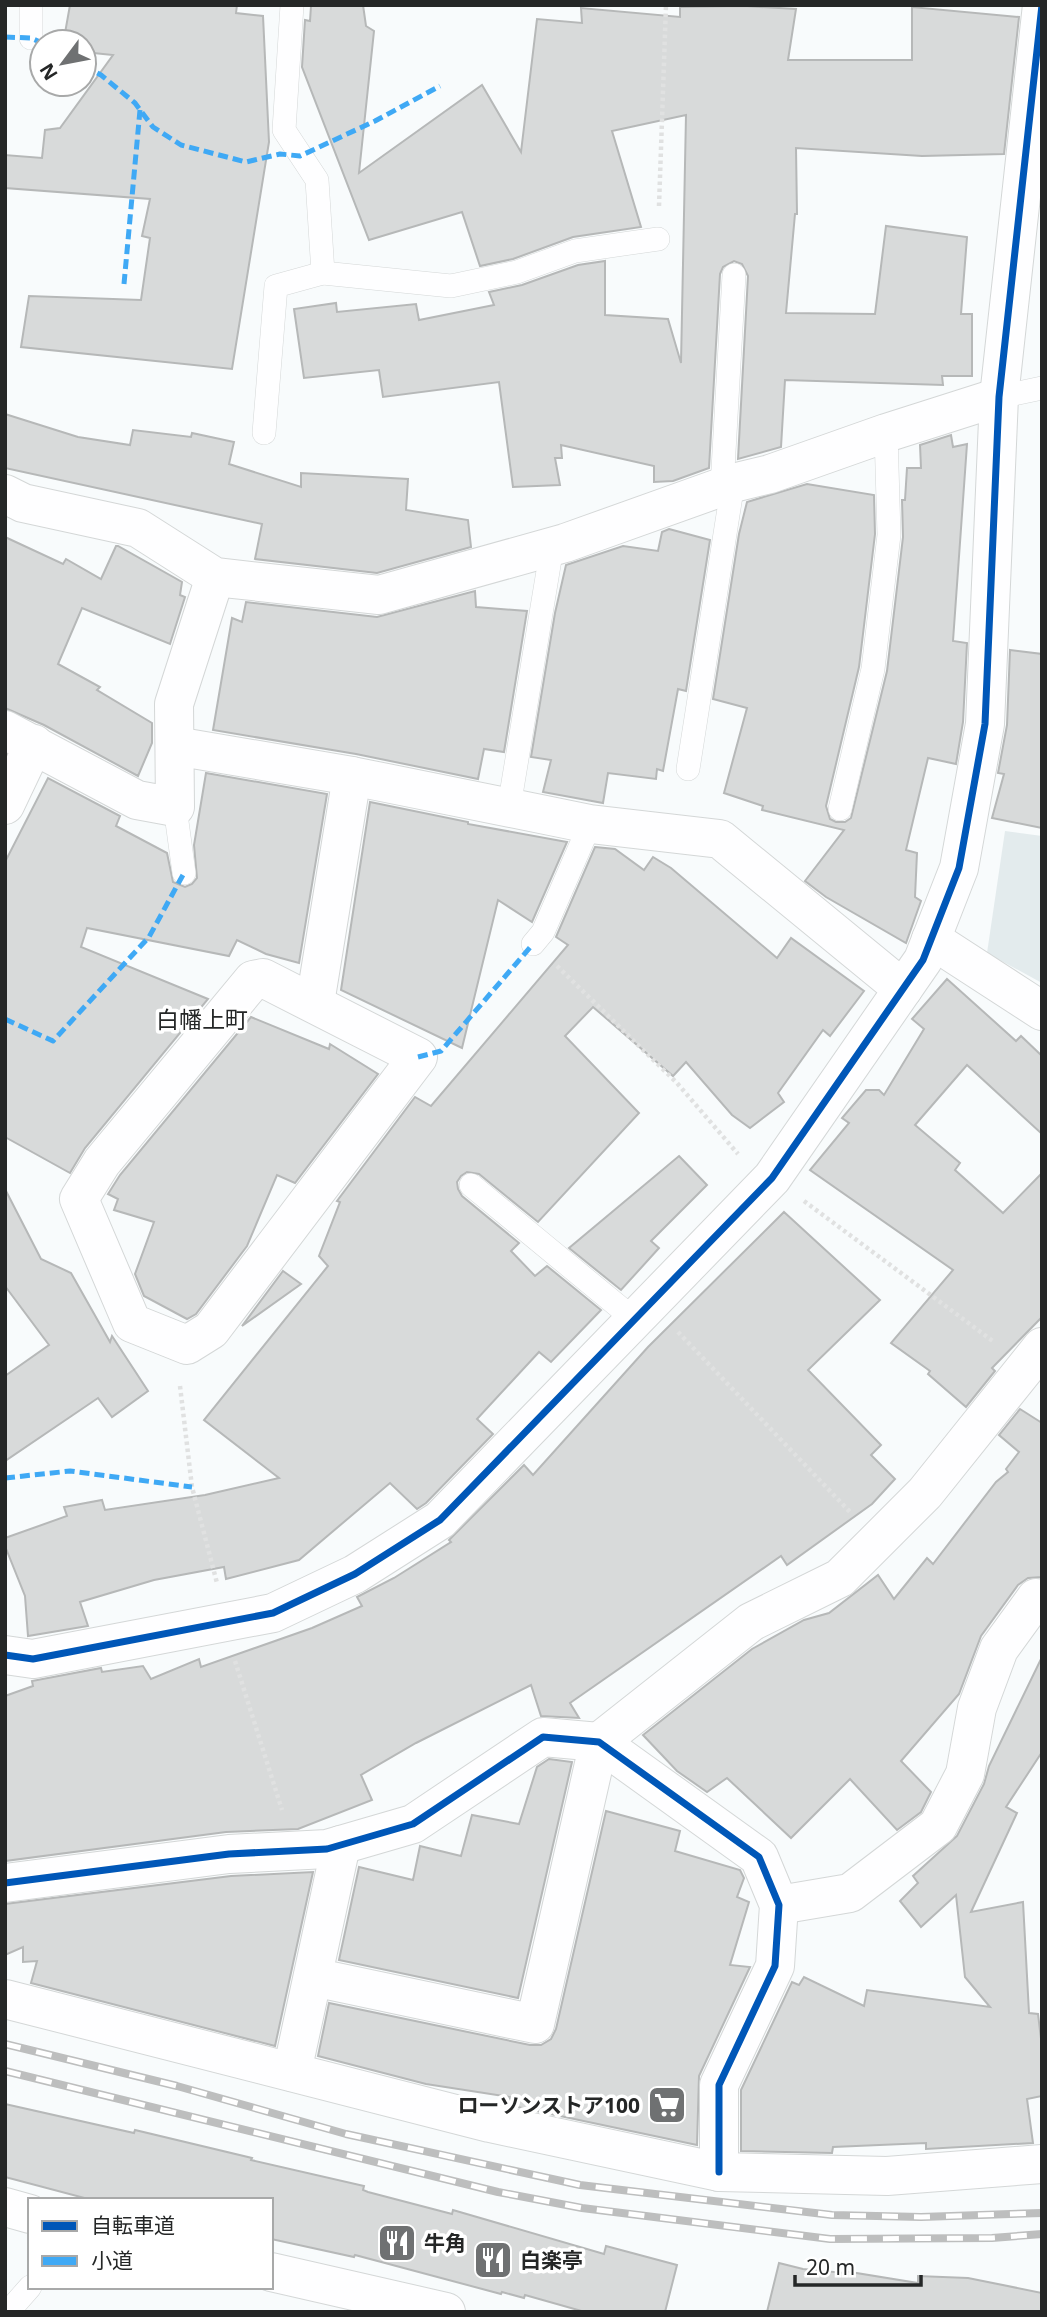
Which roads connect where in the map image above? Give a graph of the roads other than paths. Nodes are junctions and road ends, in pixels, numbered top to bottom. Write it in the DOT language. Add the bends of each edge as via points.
graph roads {
  1 [pos="31,5"];
  2 [pos="292,5"];
  3 [pos="1042,5"];
  4 [pos="31,28"];
  5 [pos="658,239"];
  6 [pos="323,273"];
  7 [pos="734,275"];
  8 [pos="1042,388"];
  9 [pos="999,397"];
  10 [pos="264,433"];
  11 [pos="886,433"];
  12 [pos="728,485"];
  13 [pos="5,494"];
  14 [pos="552,547"];
  15 [pos="215,577"];
  16 [pos="19,737"];
  17 [pos="175,746"];
  18 [pos="688,769"];
  19 [pos="352,776"];
  20 [pos="5,805"];
  21 [pos="174,807"];
  22 [pos="509,807"];
  23 [pos="840,809"];
  24 [pos="590,824"];
  25 [pos="184,873"];
  26 [pos="932,939"];
  27 [pos="533,944"];
  28 [pos="903,989"];
  29 [pos="315,1003"];
  30 [pos="1042,1011"];
  31 [pos="471,1185"];
  32 [pos="643,1311"];
  33 [pos="1035,1361"];
  34 [pos="1036,1598"];
  35 [pos="10,1648"];
  36 [pos="599,1742"];
  37 [pos="341,1845"];
  38 [pos="5,1883"];
  39 [pos="779,1905"];
  40 [pos="313,1978"];
  41 [pos="5,1999"];
  42 [pos="292,2072"];
  43 [pos="1042,2164"];
  44 [pos="719,2172"];
  45 [pos="5,2207"];
  46 [pos="28,2213"];
  47 [pos="273,2272"];
  48 [pos="28,2289"];
  49 [pos="428,2310"];
  50 [pos="8,2312"];
  1 -- 4 [label="lane"];
  2 -- 6 [label="lane" via="284,130 317,180"];
  3 -- 9 [label="street"];
  5 -- 6 [label="lane" via="575,251 517,272 451,286"];
  6 -- 10 [label="lane" via="276,286"];
  7 -- 12 [label="lane"];
  8 -- 9 [label="lane"];
  9 -- 11 [label="street"];
  9 -- 26 [label="street" via="985,724 959,868"];
  11 -- 12 [label="street"];
  11 -- 23 [label="lane" via="889,535 873,669"];
  12 -- 14 [label="street"];
  12 -- 18 [label="lane"];
  13 -- 15 [label="street" via="23,503 138,528"];
  14 -- 15 [label="street" via="379,595"];
  14 -- 22 [label="lane"];
  15 -- 17 [label="street" via="174,704"];
  16 -- 20 [label="street"];
  16 -- 21 [label="street" via="137,800"];
  17 -- 19 [label="street"];
  17 -- 21 [label="street"];
  19 -- 22 [label="street"];
  19 -- 29 [label="street"];
  21 -- 25 [label="lane"];
  22 -- 24 [label="street"];
  24 -- 27 [label="lane" via="543,932"];
  24 -- 28 [label="street" via="720,839"];
  26 -- 28 [label="street"];
  26 -- 30 [label="street"];
  28 -- 32 [label="street" via="768,1182"];
  29 -- 29 [label="street" via="418,1057 211,1330 187,1345 132,1323 79,1199 102,1162 253,980 262,978"];
  31 -- 32 [label="lane"];
  32 -- 35 [label="street" via="440,1520 355,1574 273,1613 33,1659"];
  33 -- 36 [label="street" via="925,1493 840,1578 751,1622"];
  34 -- 39 [label="street" via="999,1649 977,1708 965,1774 938,1826 850,1893"];
  36 -- 37 [label="street" via="543,1737 413,1824"];
  36 -- 39 [label="street" via="759,1857"];
  36 -- 40 [label="street" via="535,2024"];
  37 -- 38 [label="street" via="229,1854"];
  37 -- 40 [label="street"];
  39 -- 44 [label="street" via="775,1966 719,2085"];
  40 -- 42 [label="street"];
  41 -- 42 [label="street"];
  42 -- 44 [label="street" via="490,2123"];
  43 -- 44 [label="street" via="887,2176"];
  45 -- 46 [label="street"];
  47 -- 49 [label="street"];
  48 -- 50 [label="lane"];
}
